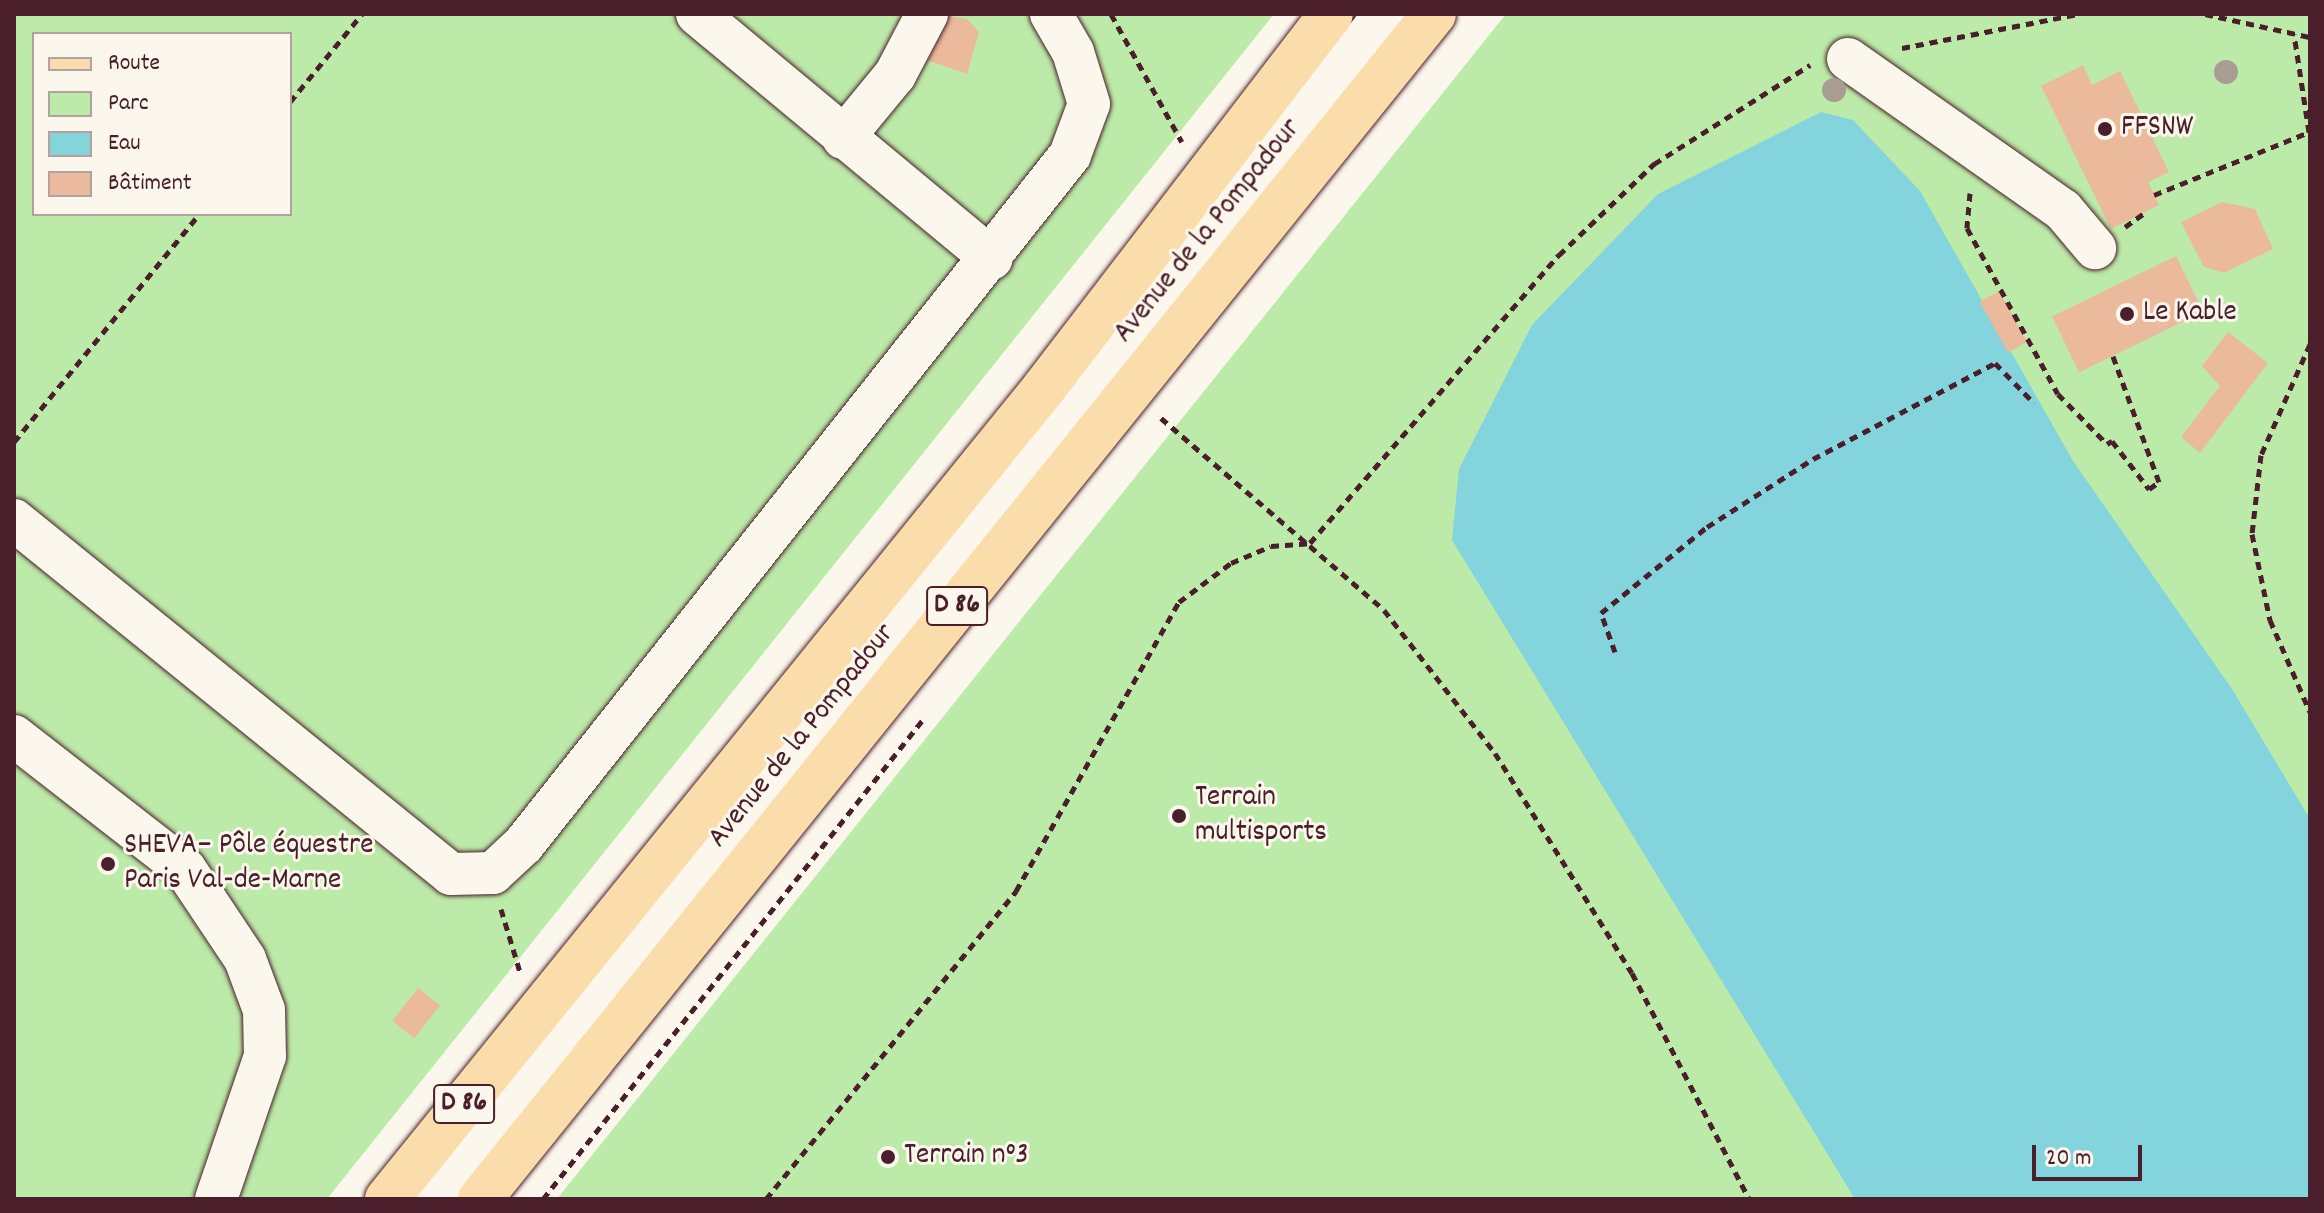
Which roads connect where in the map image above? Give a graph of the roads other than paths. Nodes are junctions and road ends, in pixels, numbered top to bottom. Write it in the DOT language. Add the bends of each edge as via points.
graph roads {
  1 [pos="697,14"];
  2 [pos="927,14"];
  3 [pos="1051,14"];
  4 [pos="1331,14"];
  5 [pos="1385,14"];
  6 [pos="1434,14"];
  7 [pos="1848,59"];
  8 [pos="843,138"];
  9 [pos="2095,248"];
  10 [pos="992,259"];
  11 [pos="14,520"];
  12 [pos="14,736"];
  13 [pos="216,1199"];
  14 [pos="387,1199"];
  15 [pos="431,1199"];
  16 [pos="480,1199"];
  1 -- 8 [label="lane"];
  2 -- 8 [label="lane" via="895,75"];
  3 -- 10 [label="lane" via="1073,52 1089,104 1070,155"];
  4 -- 14 [label="main road, Avenue de la Pompadour / D 86" via="1209,166 1044,388"];
  5 -- 15 [label="lane, Avenue de la Pompadour"];
  6 -- 16 [label="main road, Avenue de la Pompadour / D 86"];
  7 -- 9 [label="lane" via="2063,210"];
  8 -- 10 [label="lane"];
  10 -- 11 [label="lane" via="524,844 493,873 451,874"];
  12 -- 13 [label="lane" via="185,869 222,916 245,959 264,1010 265,1056"];
}
